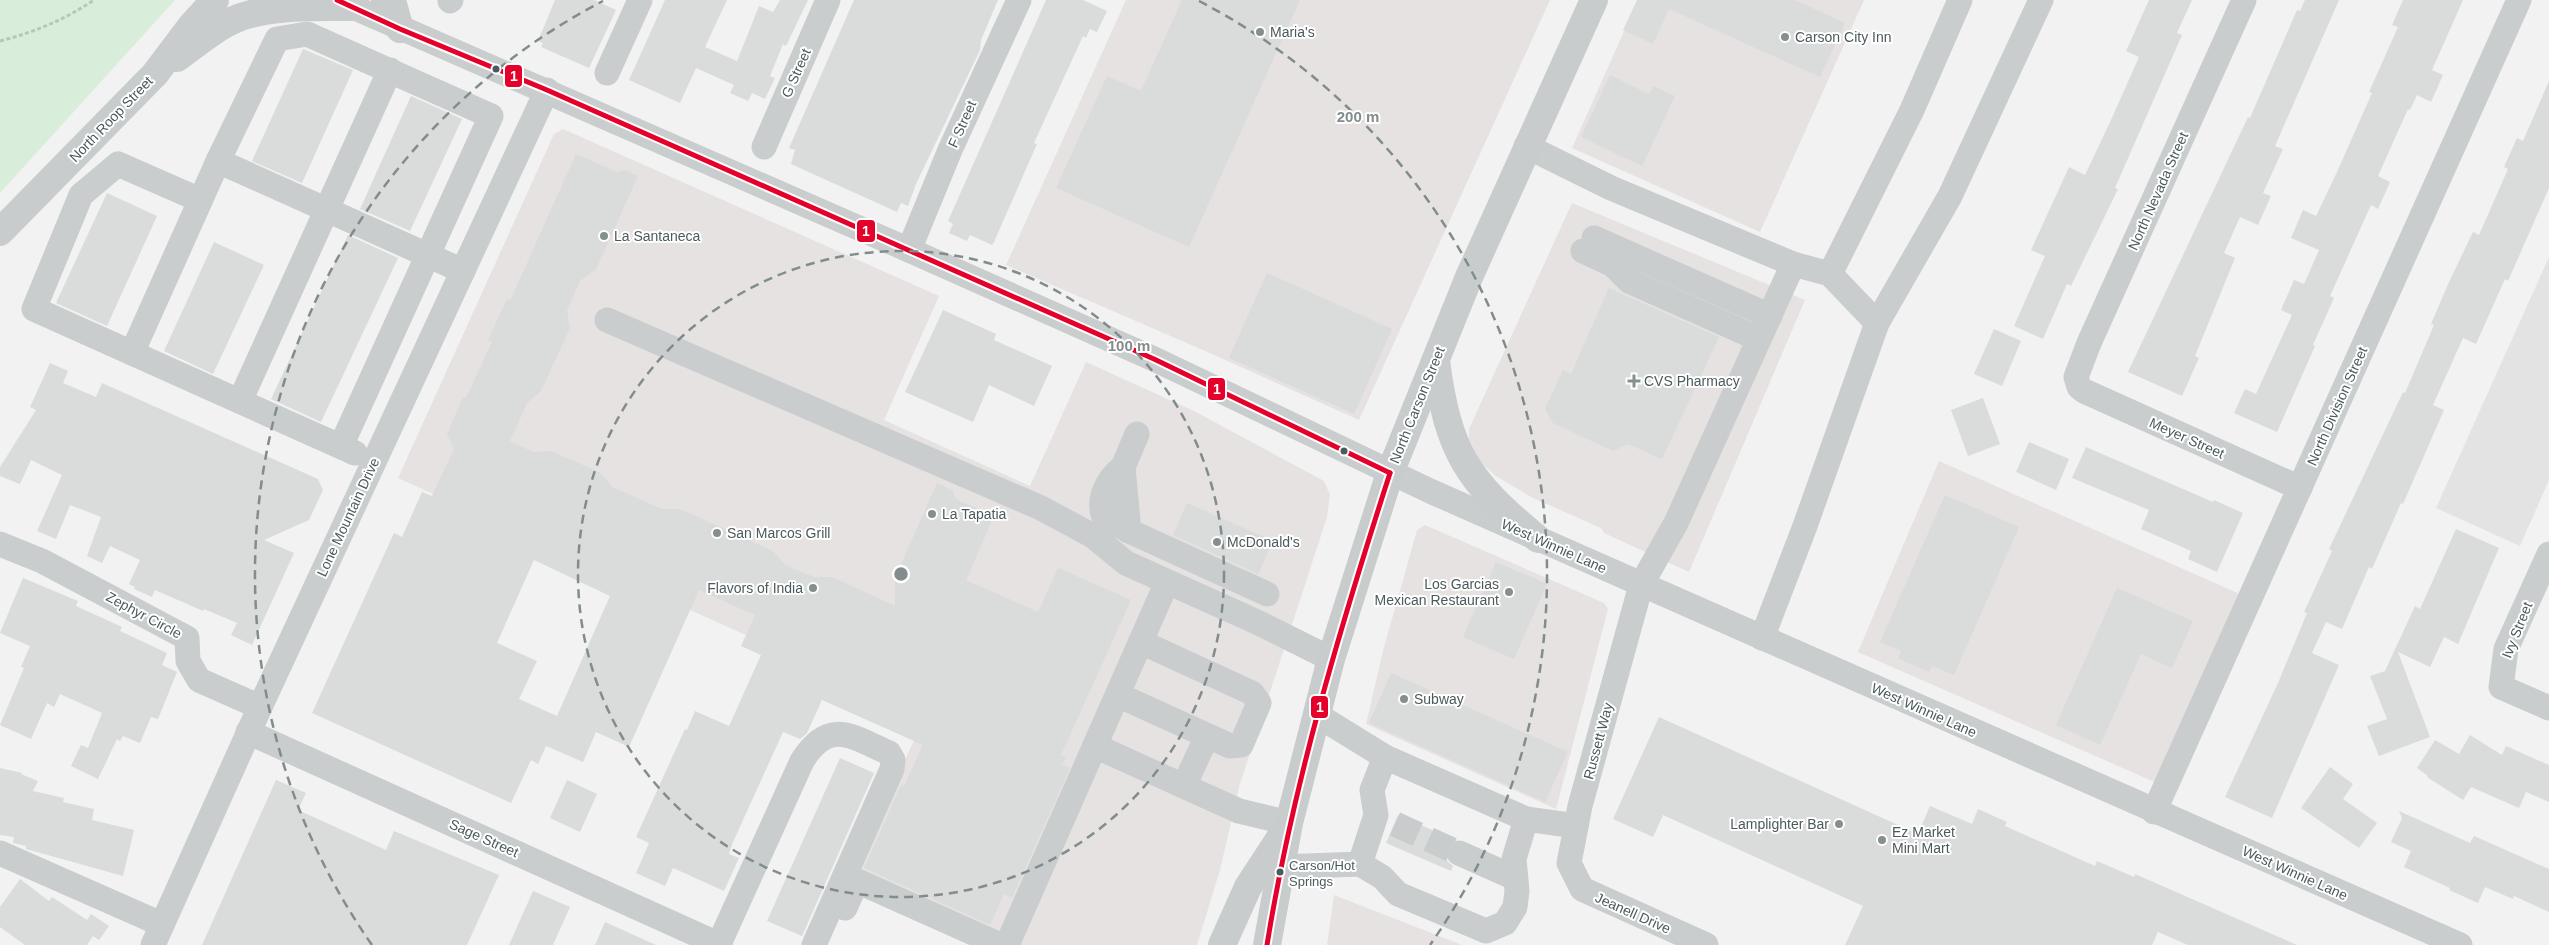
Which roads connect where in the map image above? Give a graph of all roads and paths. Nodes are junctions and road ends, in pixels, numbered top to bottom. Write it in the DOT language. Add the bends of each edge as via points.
graph roads {
  1 [pos="94,0"];
  2 [pos="215,0"];
  3 [pos="385,0"];
  4 [pos="640,0"];
  5 [pos="828,0"];
  6 [pos="1019,0"];
  7 [pos="1594,0"];
  8 [pos="1960,0"];
  9 [pos="2041,0"];
  10 [pos="2244,0"];
  11 [pos="2519,0"];
  12 [pos="344,4"];
  13 [pos="400,29"];
  14 [pos="0,41"];
  15 [pos="390,70"];
  16 [pos="607,73"];
  17 [pos="155,74"];
  18 [pos="547,90"];
  19 [pos="1526,146"];
  20 [pos="764,147"];
  21 [pos="218,161"];
  22 [pos="200,200"];
  23 [pos="327,210"];
  24 [pos="0,232"];
  25 [pos="909,250"];
  26 [pos="427,254"];
  27 [pos="1793,264"];
  28 [pos="463,270"];
  29 [pos="1830,274"];
  30 [pos="1770,316"];
  31 [pos="607,320"];
  32 [pos="1877,324"];
  33 [pos="1759,339"];
  34 [pos="132,353"];
  35 [pos="1436,359"];
  36 [pos="2079,383"];
  37 [pos="240,401"];
  38 [pos="1137,434"];
  39 [pos="341,446"];
  40 [pos="373,461"];
  41 [pos="1390,472"];
  42 [pos="2300,488"];
  43 [pos="1538,539"];
  44 [pos="0,544"];
  45 [pos="2549,554"];
  46 [pos="1167,582"];
  47 [pos="1641,585"];
  48 [pos="1267,594"];
  49 [pos="1762,638"];
  50 [pos="1141,642"];
  51 [pos="1331,659"];
  52 [pos="1118,695"];
  53 [pos="260,707"];
  54 [pos="2549,708"];
  55 [pos="1317,715"];
  56 [pos="248,732"];
  57 [pos="1207,736"];
  58 [pos="1095,746"];
  59 [pos="1385,757"];
  60 [pos="1184,786"];
  61 [pos="2154,812"];
  62 [pos="1526,818"];
  63 [pos="1289,823"];
  64 [pos="1576,826"];
  65 [pos="0,853"];
  66 [pos="1459,853"];
  67 [pos="1360,864"];
  68 [pos="1281,867"];
  69 [pos="1514,878"];
  70 [pos="1588,892"];
  71 [pos="157,934"];
  72 [pos="2415,936"];
  73 [pos="719,945"];
  74 [pos="814,945"];
  75 [pos="829,945"];
  76 [pos="1000,945"];
  77 [pos="1007,945"];
  78 [pos="1222,945"];
  79 [pos="1267,945"];
  80 [pos="1706,945"];
  81 [pos="2460,945"];
  1 -- 14 [label="path" via="71,16"];
  2 -- 17 [label="main road, North Roop Street"];
  3 -- 13 [label="main road" via="393,4"];
  4 -- 16 [label="street"];
  5 -- 20 [label="street, G Street"];
  6 -- 25 [label="street, F Street" via="950,150"];
  7 -- 19 [label="main road, North Carson Street"];
  8 -- 29 [label="street" via="1912,110"];
  9 -- 32 [label="street" via="1950,196"];
  10 -- 36 [label="street, North Nevada Street" via="2089,343 2076,376"];
  11 -- 42 [label="street, North Division Street"];
  12 -- 13 [label="street, West Winnie Lane"];
  12 -- 17 [label="main road" via="264,12 231,21"];
  13 -- 18 [label="street, West Winnie Lane"];
  15 -- 21 [label="street" via="307,34 278,39"];
  15 -- 23 [label="street"];
  15 -- 26 [label="street" via="490,116"];
  17 -- 24 [label="main road, North Roop Street"];
  18 -- 25 [label="street, West Winnie Lane"];
  18 -- 28 [label="street, Lone Mountain Drive"];
  19 -- 27 [label="street" via="1612,188"];
  19 -- 35 [label="main road, North Carson Street"];
  21 -- 22 [label="street"];
  21 -- 23 [label="street"];
  22 -- 34 [label="street"];
  22 -- 34 [label="street" via="118,164 80,195 34,309"];
  23 -- 26 [label="street"];
  23 -- 37 [label="street"];
  25 -- 41 [label="street, West Winnie Lane" via="1154,359"];
  26 -- 28 [label="street"];
  26 -- 39 [label="street"];
  27 -- 29 [label="street"];
  27 -- 30 [label="street, Russett Way"];
  28 -- 40 [label="street, Lone Mountain Drive"];
  29 -- 32 [label="street"];
  30 -- 33 [label="street, Russett Way"];
  30 -- 33 [label="street" via="1586,243 1629,281"];
  31 -- 46 [label="street" via="1041,508 1093,536 1126,563"];
  32 -- 49 [label="street" via="1806,526"];
  33 -- 47 [label="street, Russett Way" via="1676,523"];
  34 -- 37 [label="street"];
  35 -- 41 [label="main road, North Carson Street"];
  35 -- 43 [label="main road" via="1442,406 1460,456 1488,496"];
  36 -- 42 [label="street, Meyer Street" via="2084,391"];
  37 -- 39 [label="street"];
  38 -- 48 [label="street" via="1123,467 1112,475 1101,505 1104,518"];
  39 -- 40 [label="street"];
  40 -- 53 [label="street, Lone Mountain Drive"];
  41 -- 43 [label="street, West Winnie Lane"];
  41 -- 51 [label="main road, North Carson Street"];
  42 -- 61 [label="street, North Division Street"];
  43 -- 47 [label="street, West Winnie Lane"];
  44 -- 53 [label="street, Zephyr Circle" via="42,561 187,638 188,661 199,680"];
  45 -- 54 [label="street, Ivy Street" via="2506,649 2501,687"];
  46 -- 50 [label="street"];
  46 -- 51 [label="street" via="1259,622"];
  47 -- 49 [label="street, West Winnie Lane"];
  47 -- 64 [label="street, Russett Way"];
  49 -- 61 [label="street, West Winnie Lane"];
  50 -- 52 [label="street"];
  50 -- 57 [label="street" via="1252,693 1259,703 1241,745 1230,746"];
  51 -- 55 [label="main road, North Carson Street"];
  52 -- 57 [label="street"];
  52 -- 58 [label="street"];
  53 -- 56 [label="street, Lone Mountain Drive"];
  55 -- 59 [label="street"];
  55 -- 63 [label="main road, North Carson Street"];
  56 -- 71 [label="street, Lone Mountain Drive"];
  56 -- 73 [label="street, Sage Street"];
  57 -- 60 [label="street"];
  58 -- 60 [label="street"];
  58 -- 77 [label="street"];
  59 -- 62 [label="street"];
  59 -- 67 [label="street" via="1372,790 1385,820"];
  60 -- 63 [label="street" via="1238,811"];
  61 -- 72 [label="street, West Winnie Lane"];
  62 -- 64 [label="street"];
  62 -- 69 [label="street" via="1514,859"];
  63 -- 68 [label="main road, North Carson Street"];
  63 -- 78 [label="main road" via="1248,887"];
  64 -- 70 [label="street, Russett Way" via="1568,863 1582,889"];
  65 -- 71 [label="street"];
  66 -- 69 [label="street"];
  67 -- 68 [label="street"];
  67 -- 69 [label="street" via="1382,877 1398,894 1486,931 1506,923 1515,907 1517,890"];
  68 -- 79 [label="main road, North Carson Street"];
  70 -- 80 [label="street, Jeanell Drive"];
  72 -- 81 [label="street, West Winnie Lane"];
  73 -- 74 [label="street" via="810,747 827,736 844,733 889,753 893,760 892,769"];
  75 -- 76 [label="street" via="857,882"];
}
